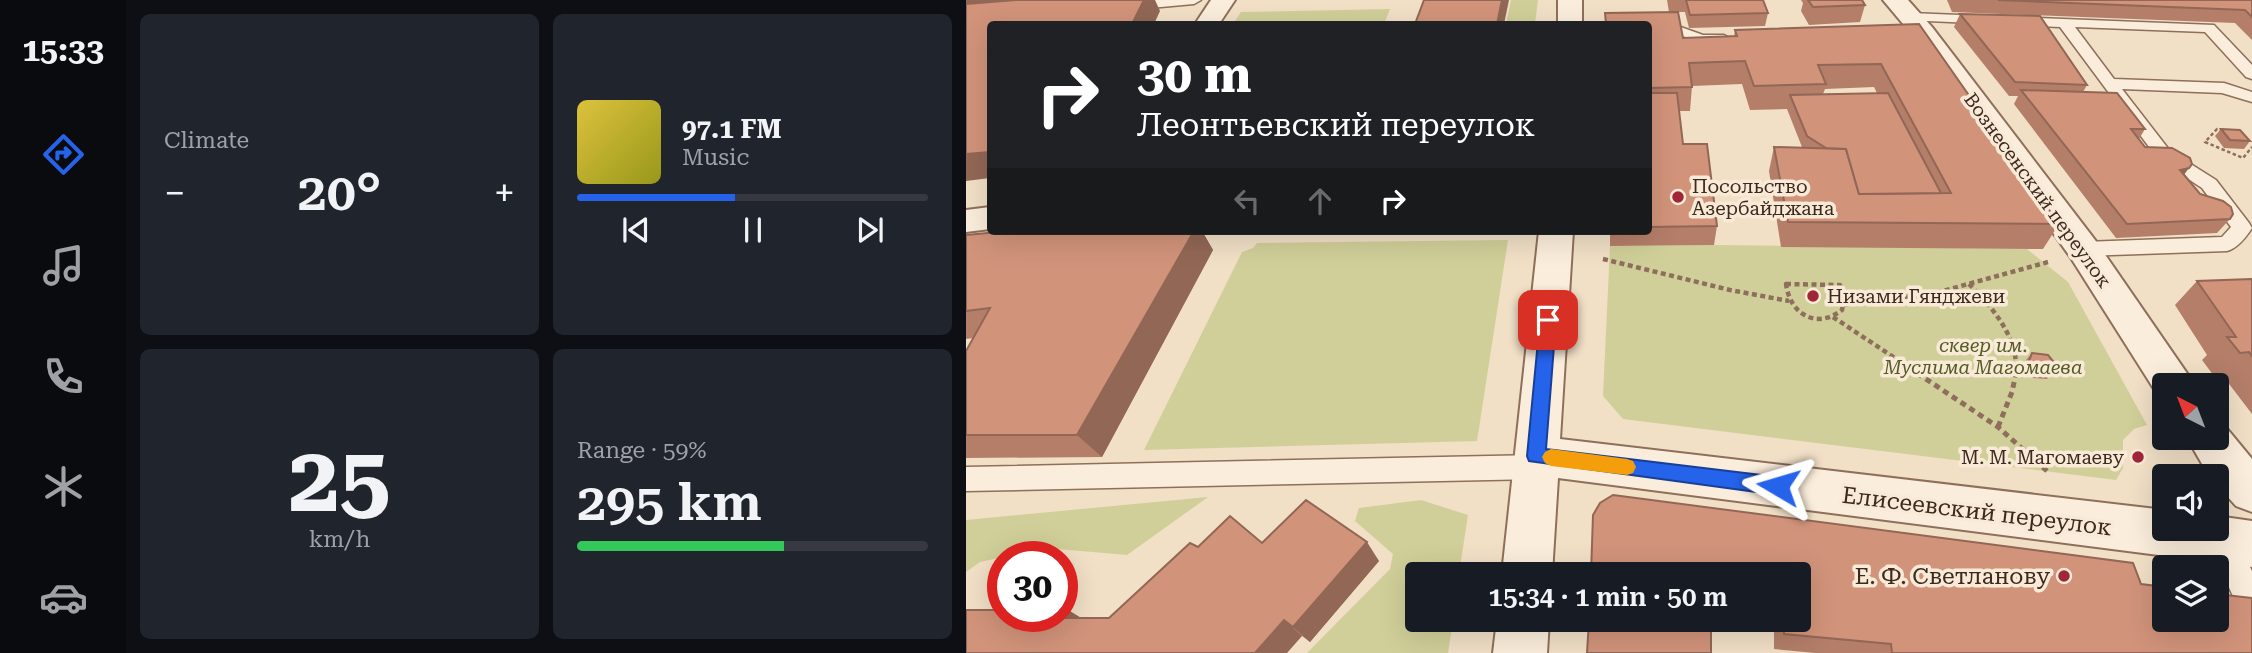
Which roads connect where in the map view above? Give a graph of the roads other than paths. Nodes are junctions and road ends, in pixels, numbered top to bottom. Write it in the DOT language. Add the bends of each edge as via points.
graph roads {
  1 [pos="1194,0"];
  2 [pos="1223,0"];
  3 [pos="1570,0"];
  4 [pos="1110,8"];
  5 [pos="1908,20"];
  6 [pos="1209,21"];
  7 [pos="1570,21"];
  8 [pos="2064,22"];
  9 [pos="1652,29"];
  10 [pos="1741,38"];
  11 [pos="2252,75"];
  12 [pos="2109,83"];
  13 [pos="2252,97"];
  14 [pos="987,218"];
  15 [pos="966,221"];
  16 [pos="1556,235"];
  17 [pos="2070,253"];
  18 [pos="2165,373"];
  19 [pos="2217,450"];
  20 [pos="1536,461"];
  21 [pos="966,480"];
  22 [pos="2252,491"];
  23 [pos="2237,542"];
  24 [pos="1528,562"];
  25 [pos="2252,603"];
  26 [pos="1522,632"];
  27 [pos="1520,653"];
  1 -- 4 [label="lane"];
  2 -- 6 [label="street"];
  3 -- 7 [label="street"];
  5 -- 8 [label="lane"];
  5 -- 17 [label="street, Вознесенский переулок"];
  8 -- 11 [label="lane" via="2209,28"];
  8 -- 12 [label="lane"];
  9 -- 10 [label="lane" via="1675,29 1701,40"];
  12 -- 13 [label="lane" via="2224,88"];
  12 -- 17 [label="lane" via="2164,155 2209,184 2242,228 2227,244"];
  14 -- 15 [label="street"];
  16 -- 20 [label="street"];
  17 -- 18 [label="street, Вознесенский переулок"];
  19 -- 22 [label="street"];
  20 -- 21 [label="lane"];
  20 -- 23 [label="street, Елисеевский переулок"];
  20 -- 24 [label="street"];
  23 -- 25 [label="lane"];
  26 -- 27 [label="street"];
}
